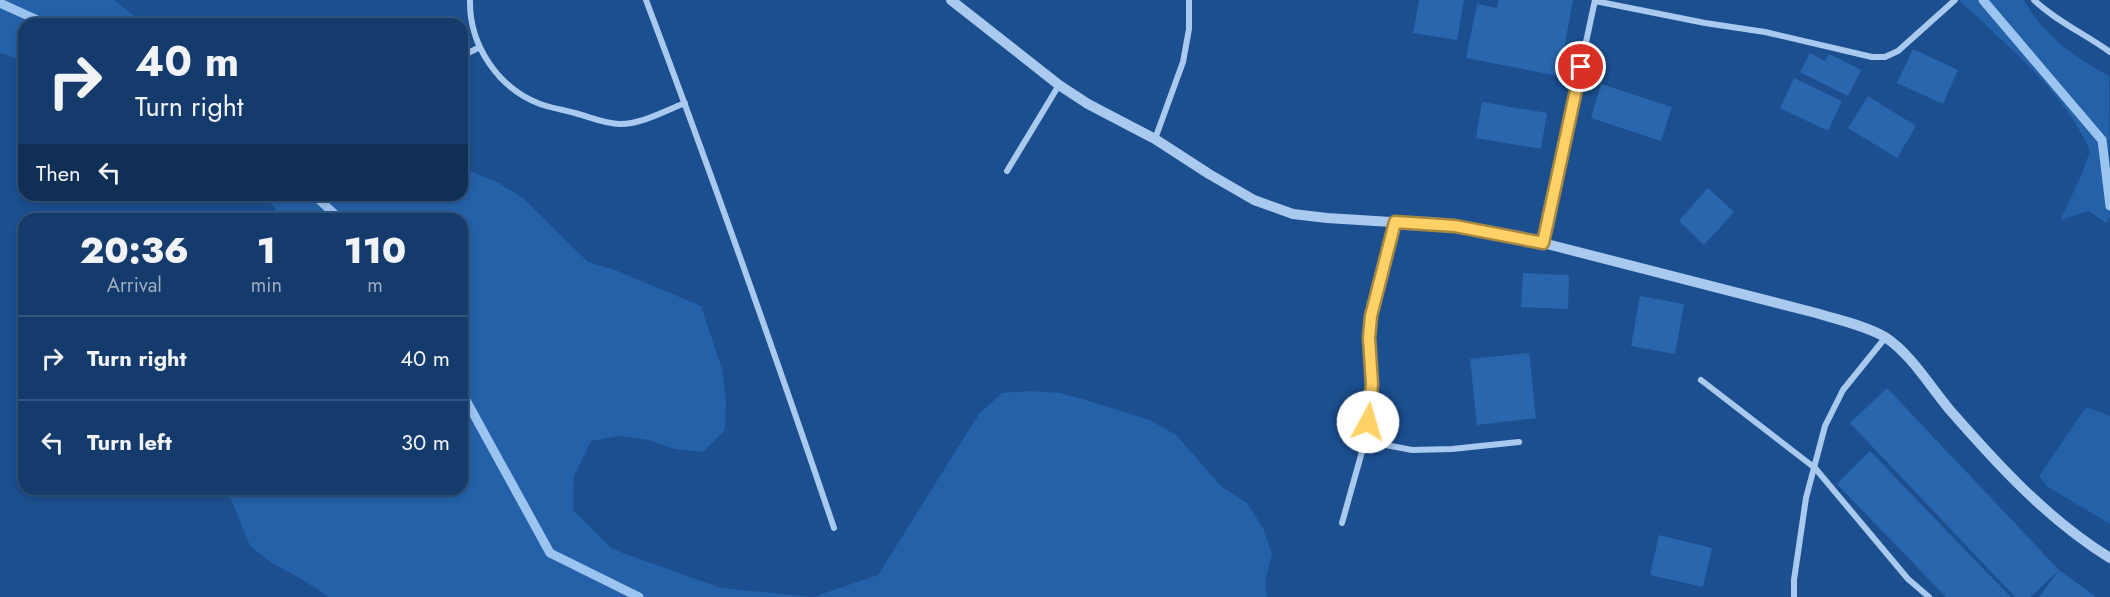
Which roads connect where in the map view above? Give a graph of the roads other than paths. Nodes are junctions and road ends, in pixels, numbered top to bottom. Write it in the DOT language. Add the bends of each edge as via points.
graph roads {
  1 [pos="470,0"];
  2 [pos="645,0"];
  3 [pos="951,0"];
  4 [pos="1189,0"];
  5 [pos="1955,0"];
  6 [pos="2034,0"];
  7 [pos="1595,1"];
  8 [pos="480,47"];
  9 [pos="2110,52"];
  10 [pos="468,53"];
  11 [pos="1059,85"];
  12 [pos="685,103"];
  13 [pos="1155,139"];
  14 [pos="1007,171"];
  15 [pos="1395,222"];
  16 [pos="1543,243"];
  17 [pos="1885,338"];
  18 [pos="1701,380"];
  19 [pos="1365,441"];
  20 [pos="1519,442"];
  21 [pos="1815,468"];
  22 [pos="1342,523"];
  23 [pos="834,528"];
  24 [pos="2110,558"];
  25 [pos="1794,597"];
  26 [pos="1929,597"];
  1 -- 8 [label="street"];
  2 -- 12 [label="street"];
  3 -- 11 [label="street"];
  4 -- 13 [label="street" via="1183,62"];
  5 -- 7 [label="street" via="1898,51 1885,57"];
  6 -- 9 [label="street"];
  7 -- 16 [label="street"];
  8 -- 10 [label="street"];
  8 -- 12 [label="street" via="510,87 541,105 621,124 637,122"];
  11 -- 13 [label="street"];
  11 -- 14 [label="street"];
  12 -- 23 [label="street"];
  13 -- 15 [label="street" via="1254,200 1293,214"];
  15 -- 16 [label="street" via="1455,226"];
  15 -- 19 [label="street" via="1371,316 1372,384"];
  16 -- 17 [label="street" via="1816,313"];
  17 -- 21 [label="street" via="1842,390 1825,426"];
  17 -- 24 [label="street" via="1904,354 2034,500"];
  18 -- 21 [label="street"];
  19 -- 20 [label="street" via="1412,450"];
  19 -- 22 [label="street"];
  21 -- 25 [label="street" via="1806,498"];
  21 -- 26 [label="street" via="1908,579"];
}
